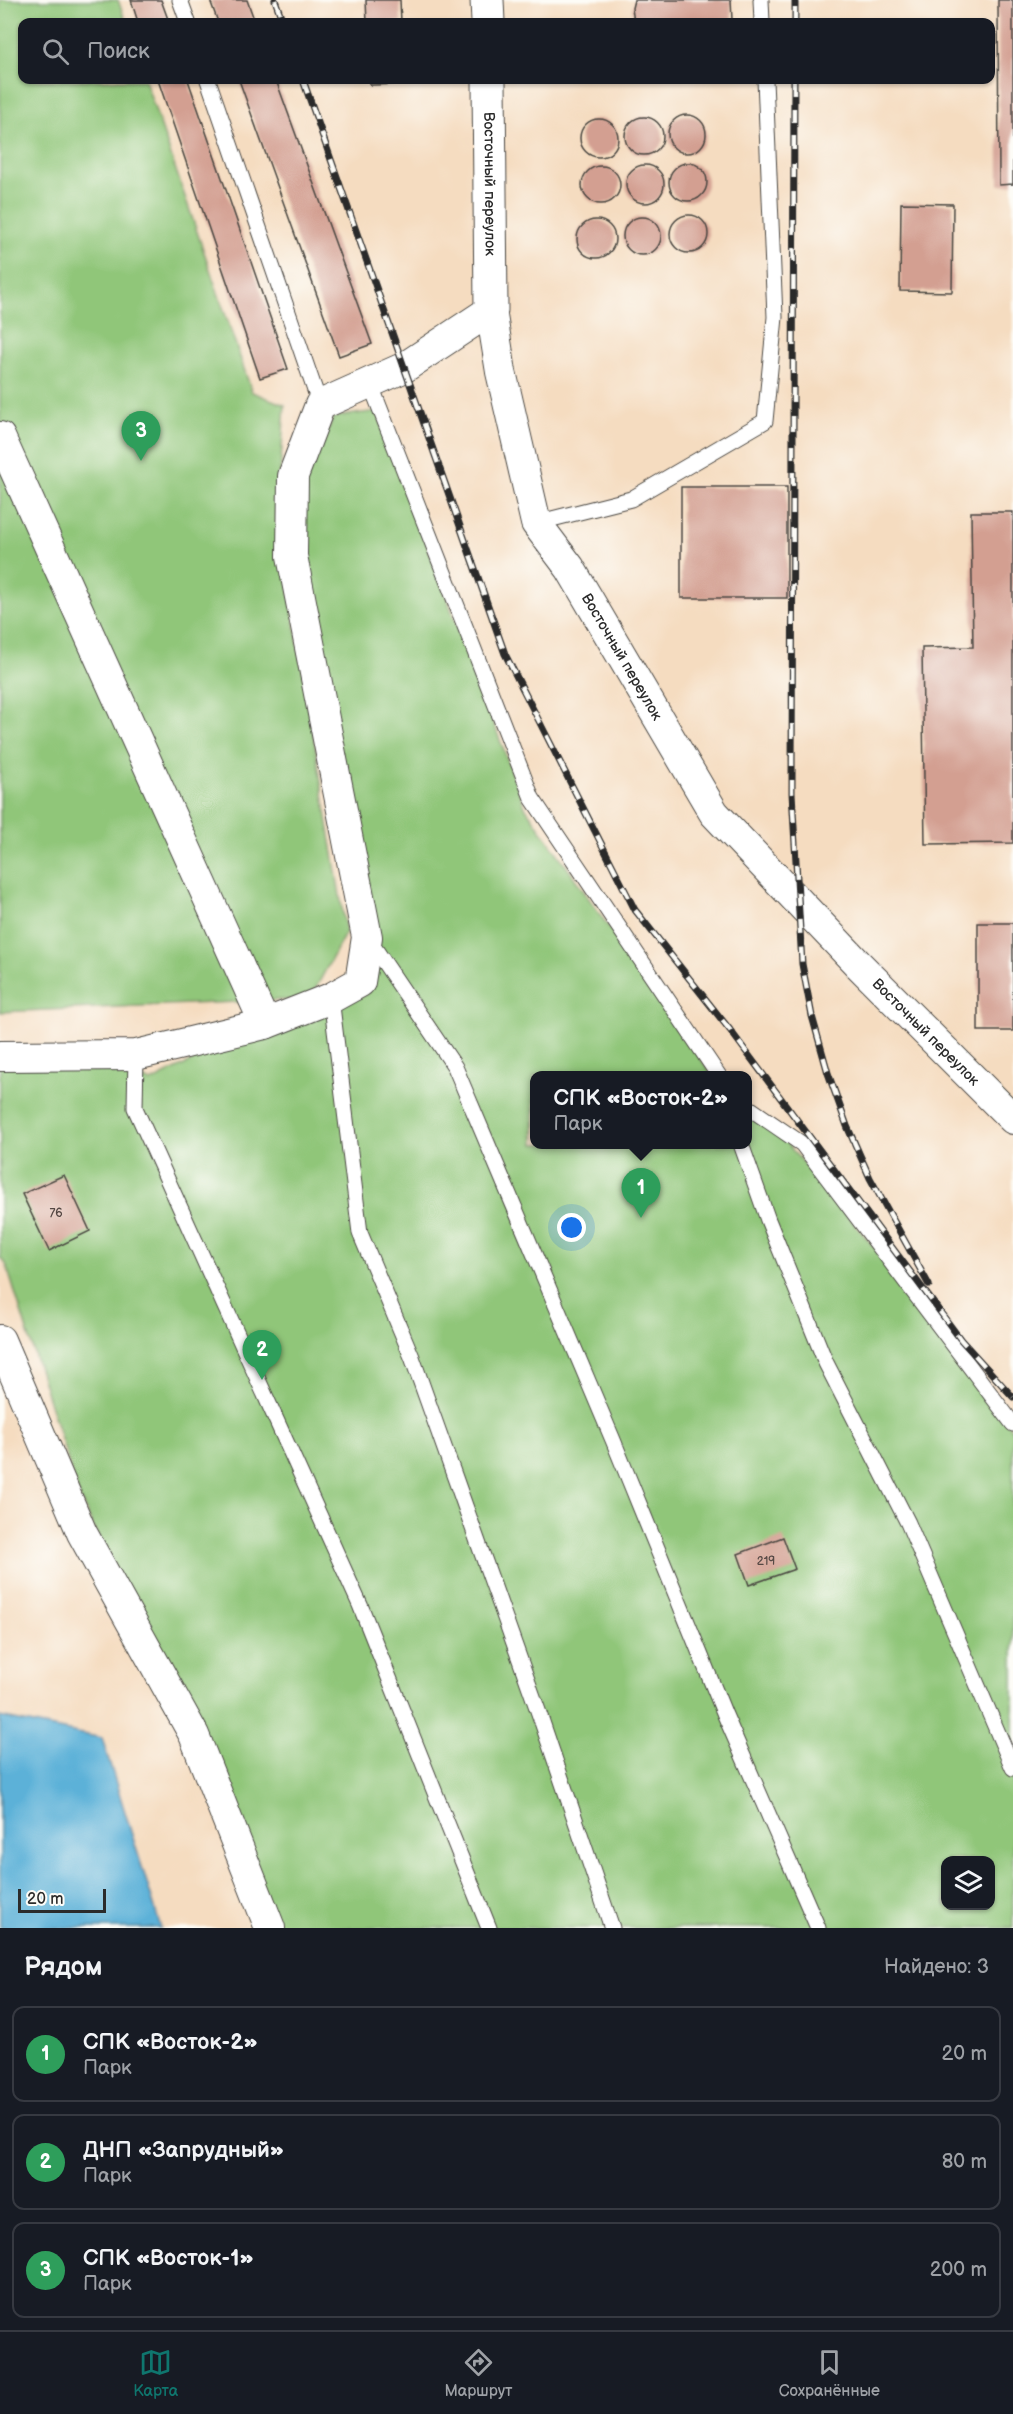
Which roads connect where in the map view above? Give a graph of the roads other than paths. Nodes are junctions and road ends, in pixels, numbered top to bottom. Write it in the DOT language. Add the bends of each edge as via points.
graph roads {
  1 [pos="180,0"];
  2 [pos="487,0"];
  3 [pos="761,0"];
  4 [pos="187,18"];
  5 [pos="488,18"];
  6 [pos="762,18"];
  7 [pos="209,84"];
  8 [pos="489,84"];
  9 [pos="765,84"];
  10 [pos="491,310"];
  11 [pos="370,383"];
  12 [pos="320,405"];
  13 [pos="0,437"];
  14 [pos="536,523"];
  15 [pos="367,938"];
  16 [pos="331,998"];
  17 [pos="265,1024"];
  18 [pos="136,1055"];
  19 [pos="0,1056"];
  20 [pos="716,1071"];
  21 [pos="752,1110"];
  22 [pos="1013,1119"];
  23 [pos="743,1149"];
  24 [pos="0,1340"];
  25 [pos="1013,1424"];
  26 [pos="1013,1768"];
  27 [pos="270,1928"];
  28 [pos="489,1928"];
  29 [pos="612,1928"];
  30 [pos="818,1928"];
  1 -- 4 [label="lane"];
  2 -- 5 [label="street"];
  3 -- 6 [label="lane"];
  7 -- 12 [label="lane"];
  8 -- 10 [label="street, Восточный переулок"];
  9 -- 14 [label="lane" via="775,317 765,421 631,499"];
  10 -- 11 [label="street" via="405,367"];
  10 -- 14 [label="street, Восточный переулок" via="501,372"];
  11 -- 12 [label="street"];
  11 -- 20 [label="lane" via="532,798"];
  12 -- 15 [label="street" via="293,476 292,556"];
  13 -- 17 [label="street"];
  14 -- 22 [label="street, Восточный переулок" via="570,568 714,813"];
  15 -- 16 [label="street" via="360,982"];
  15 -- 30 [label="lane" via="455,1067"];
  16 -- 17 [label="street"];
  16 -- 29 [label="lane" via="360,1233 412,1357"];
  17 -- 18 [label="street"];
  18 -- 19 [label="street"];
  18 -- 28 [label="lane" via="135,1108 360,1605"];
  21 -- 25 [label="lane" via="802,1143"];
  23 -- 26 [label="lane" via="826,1364 908,1523"];
  24 -- 27 [label="street" via="82,1533 194,1736"];
}
